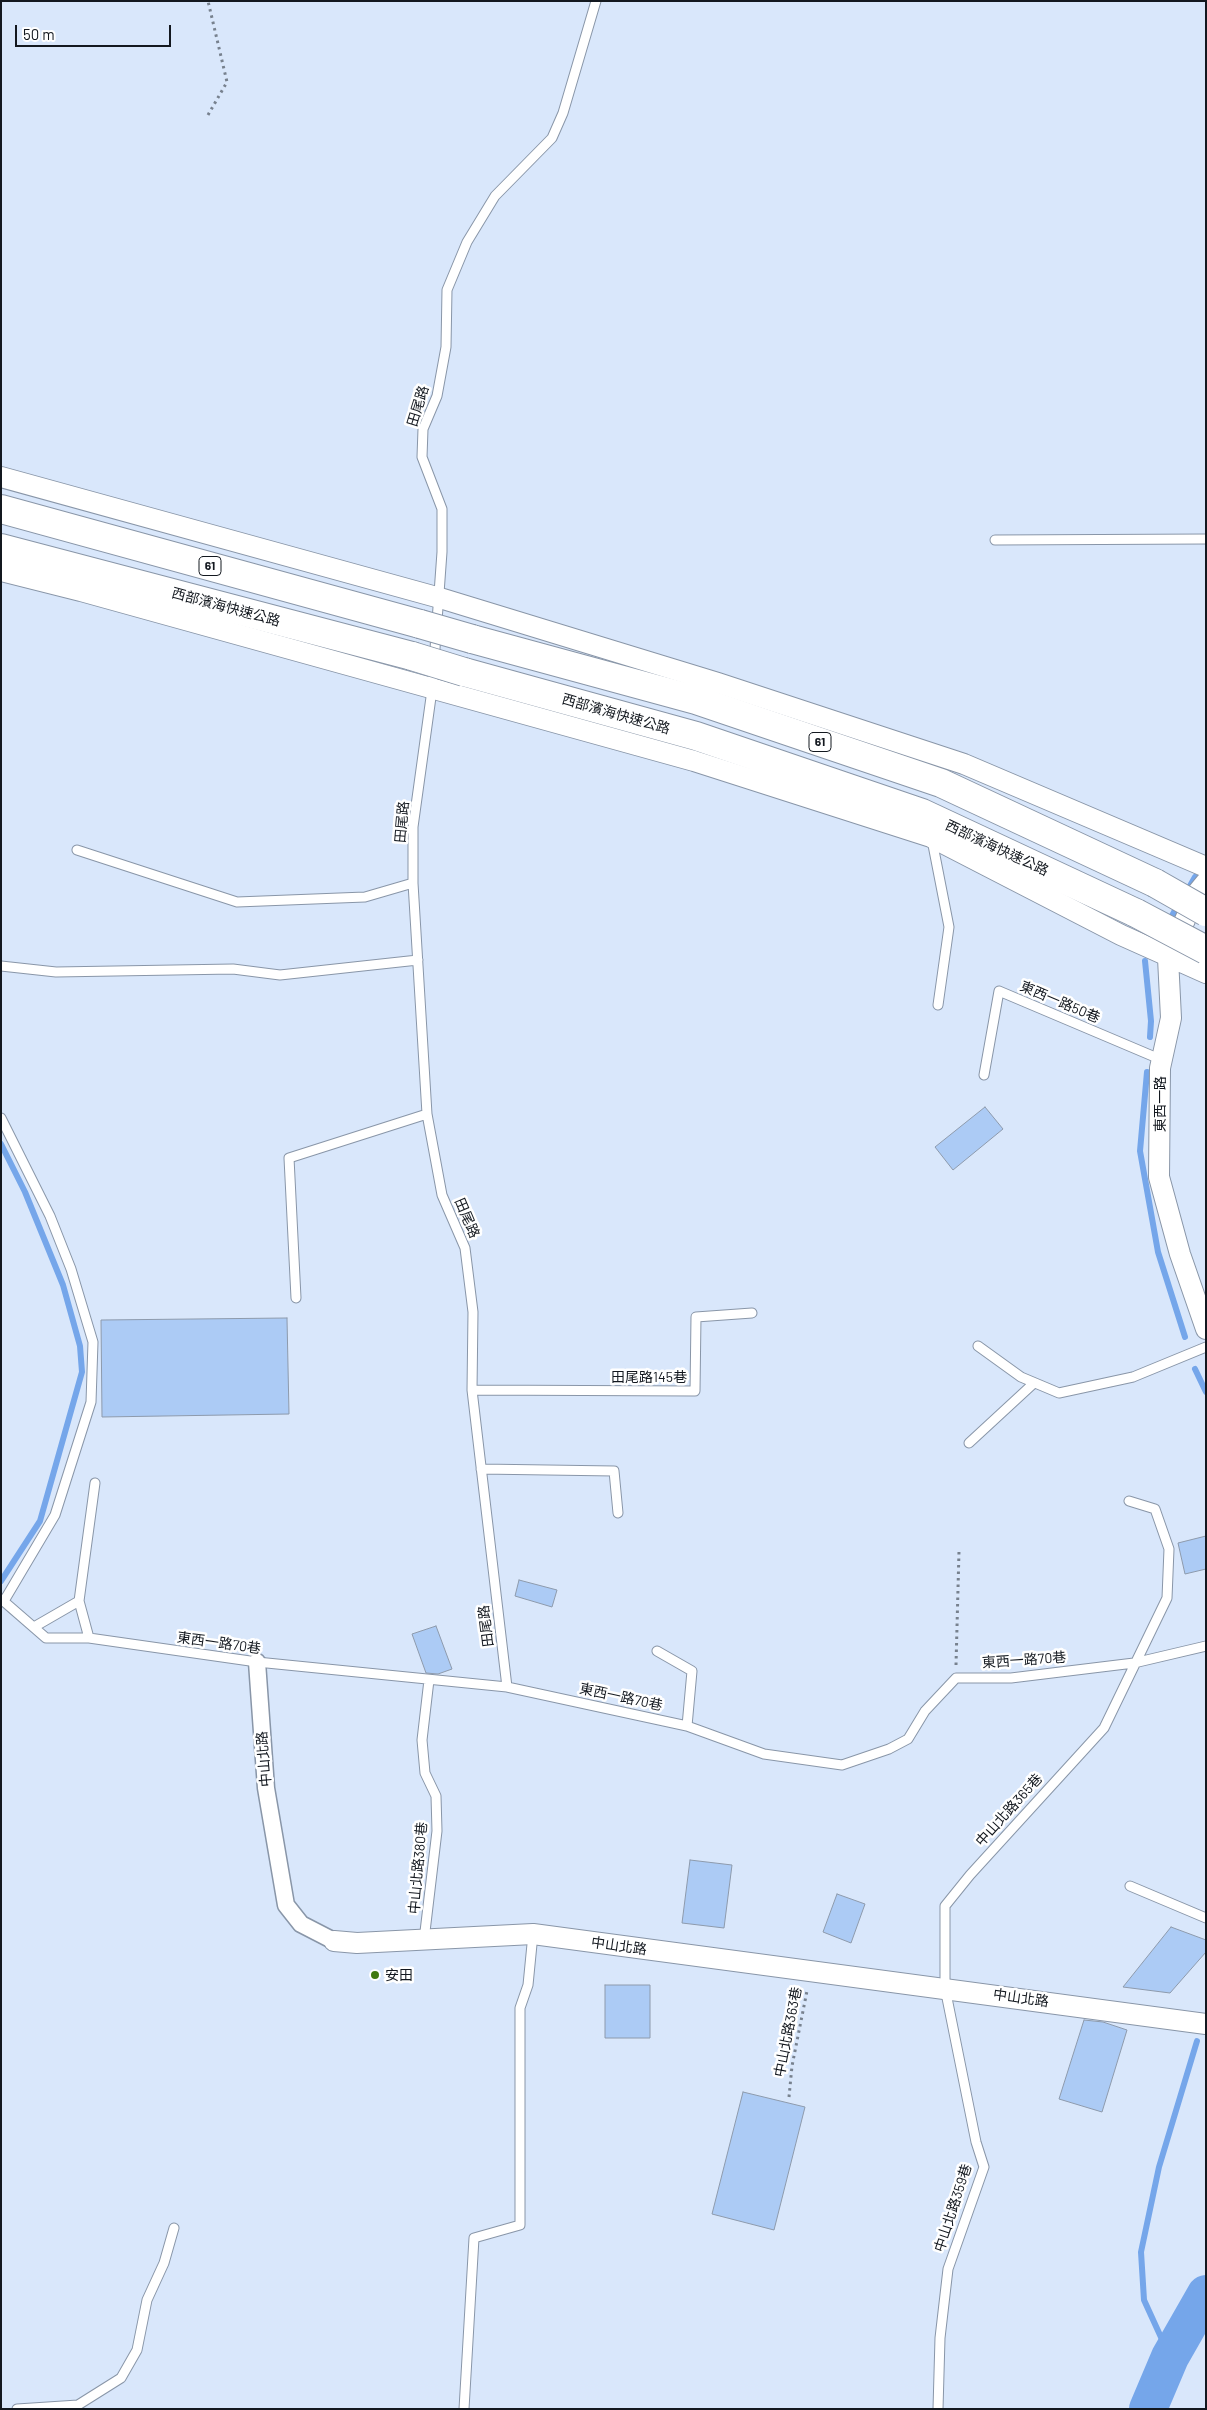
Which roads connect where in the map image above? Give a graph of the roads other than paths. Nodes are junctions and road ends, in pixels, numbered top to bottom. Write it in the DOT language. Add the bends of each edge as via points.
graph roads {
  1 [pos="596,1"];
  2 [pos="1,477"];
  3 [pos="1,509"];
  4 [pos="1206,539"];
  5 [pos="995,540"];
  6 [pos="1,548"];
  7 [pos="1,571"];
  8 [pos="440,598"];
  9 [pos="432,690"];
  10 [pos="931,837"];
  11 [pos="77,850"];
  12 [pos="1206,867"];
  13 [pos="1206,882"];
  14 [pos="413,883"];
  15 [pos="1206,912"];
  16 [pos="1206,950"];
  17 [pos="1168,958"];
  18 [pos="418,960"];
  19 [pos="1,966"];
  20 [pos="1206,973"];
  21 [pos="938,1005"];
  22 [pos="1162,1060"];
  23 [pos="984,1075"];
  24 [pos="427,1114"];
  25 [pos="1,1118"];
  26 [pos="296,1298"];
  27 [pos="752,1313"];
  28 [pos="1206,1329"];
  29 [pos="978,1346"];
  30 [pos="1206,1347"];
  31 [pos="1034,1383"];
  32 [pos="472,1390"];
  33 [pos="969,1443"];
  34 [pos="481,1469"];
  35 [pos="95,1483"];
  36 [pos="1129,1501"];
  37 [pos="618,1513"];
  38 [pos="3,1600"];
  39 [pos="79,1601"];
  40 [pos="34,1627"];
  41 [pos="89,1638"];
  42 [pos="1206,1646"];
  43 [pos="657,1651"];
  44 [pos="257,1662"];
  45 [pos="1134,1663"];
  46 [pos="428,1680"];
  47 [pos="507,1687"];
  48 [pos="687,1726"];
  49 [pos="1130,1886"];
  50 [pos="1206,1918"];
  51 [pos="533,1934"];
  52 [pos="334,1940"];
  53 [pos="424,1940"];
  54 [pos="945,1988"];
  55 [pos="1206,2024"];
  56 [pos="174,2228"];
  57 [pos="79,2407"];
  58 [pos="17,2409"];
  59 [pos="464,2409"];
  60 [pos="938,2409"];
  1 -- 8 [label="lane, 田尾路" via="563,113 552,138 495,196 467,242 448,290 446,347 436,396 423,429 422,457 442,509"];
  2 -- 8 [label="street"];
  3 -- 15 [label="highway, 61, bridge" via="696,700 942,783 1155,883"];
  4 -- 5 [label="lane"];
  6 -- 16 [label="highway, 西部濱海快速公路, bridge" via="412,656 696,736 922,814 1136,913"];
  7 -- 9 [label="street"];
  8 -- 9 [label="lane, 田尾路"];
  8 -- 12 [label="street" via="718,683 964,764"];
  9 -- 10 [label="street" via="694,762"];
  9 -- 14 [label="lane, 田尾路" via="413,827"];
  10 -- 17 [label="street"];
  10 -- 21 [label="lane" via="949,927"];
  11 -- 14 [label="lane" via="237,902 365,897"];
  13 -- 17 [label="street, 東西一路"];
  14 -- 18 [label="lane, 田尾路"];
  17 -- 20 [label="street"];
  17 -- 22 [label="street, 東西一路" via="1171,1018"];
  18 -- 19 [label="lane" via="280,975 234,969 56,972"];
  18 -- 24 [label="lane, 田尾路"];
  22 -- 23 [label="lane, 東西一路50巷" via="998,991"];
  22 -- 28 [label="street, 東西一路" via="1159,1177 1180,1254"];
  24 -- 26 [label="lane" via="289,1158"];
  24 -- 32 [label="lane, 田尾路" via="442,1195 465,1248 473,1312"];
  25 -- 38 [label="lane" via="53,1225 93,1342 91,1402 54,1515"];
  27 -- 32 [label="lane, 田尾路145巷" via="696,1317 695,1392"];
  29 -- 31 [label="lane"];
  30 -- 31 [label="lane" via="1134,1377 1097,1386 1059,1393"];
  31 -- 33 [label="lane"];
  32 -- 34 [label="lane, 田尾路"];
  34 -- 37 [label="lane" via="614,1471"];
  34 -- 47 [label="lane, 田尾路"];
  35 -- 39 [label="lane"];
  36 -- 45 [label="lane, 中山北路365巷" via="1155,1509 1169,1549 1167,1598"];
  38 -- 40 [label="lane, 東西一路70巷"];
  39 -- 40 [label="lane"];
  39 -- 41 [label="lane"];
  40 -- 41 [label="lane, 東西一路70巷" via="46,1638"];
  41 -- 44 [label="lane, 東西一路70巷"];
  42 -- 45 [label="lane, 東西一路70巷"];
  43 -- 48 [label="lane" via="692,1671"];
  44 -- 46 [label="lane, 東西一路70巷"];
  44 -- 52 [label="street, 中山北路" via="266,1788 286,1905 301,1924"];
  45 -- 48 [label="lane, 東西一路70巷" via="1011,1678 956,1678 925,1711 908,1739 842,1765 764,1754"];
  45 -- 54 [label="lane, 中山北路365巷" via="1104,1728 945,1906"];
  46 -- 47 [label="lane, 東西一路70巷"];
  46 -- 53 [label="lane, 中山北路380巷" via="422,1740 425,1773 436,1796 437,1831"];
  47 -- 48 [label="lane, 東西一路70巷"];
  49 -- 50 [label="lane"];
  51 -- 53 [label="street, 中山北路"];
  51 -- 54 [label="street, 中山北路"];
  51 -- 59 [label="lane" via="528,1985 520,2008 520,2225 474,2238"];
  52 -- 53 [label="street, 中山北路"];
  54 -- 55 [label="street, 中山北路"];
  54 -- 60 [label="lane, 中山北路359巷" via="976,2142 984,2166 948,2269 940,2338"];
  56 -- 57 [label="lane" via="164,2262 147,2300 137,2350 121,2378"];
  57 -- 58 [label="lane"];
}
